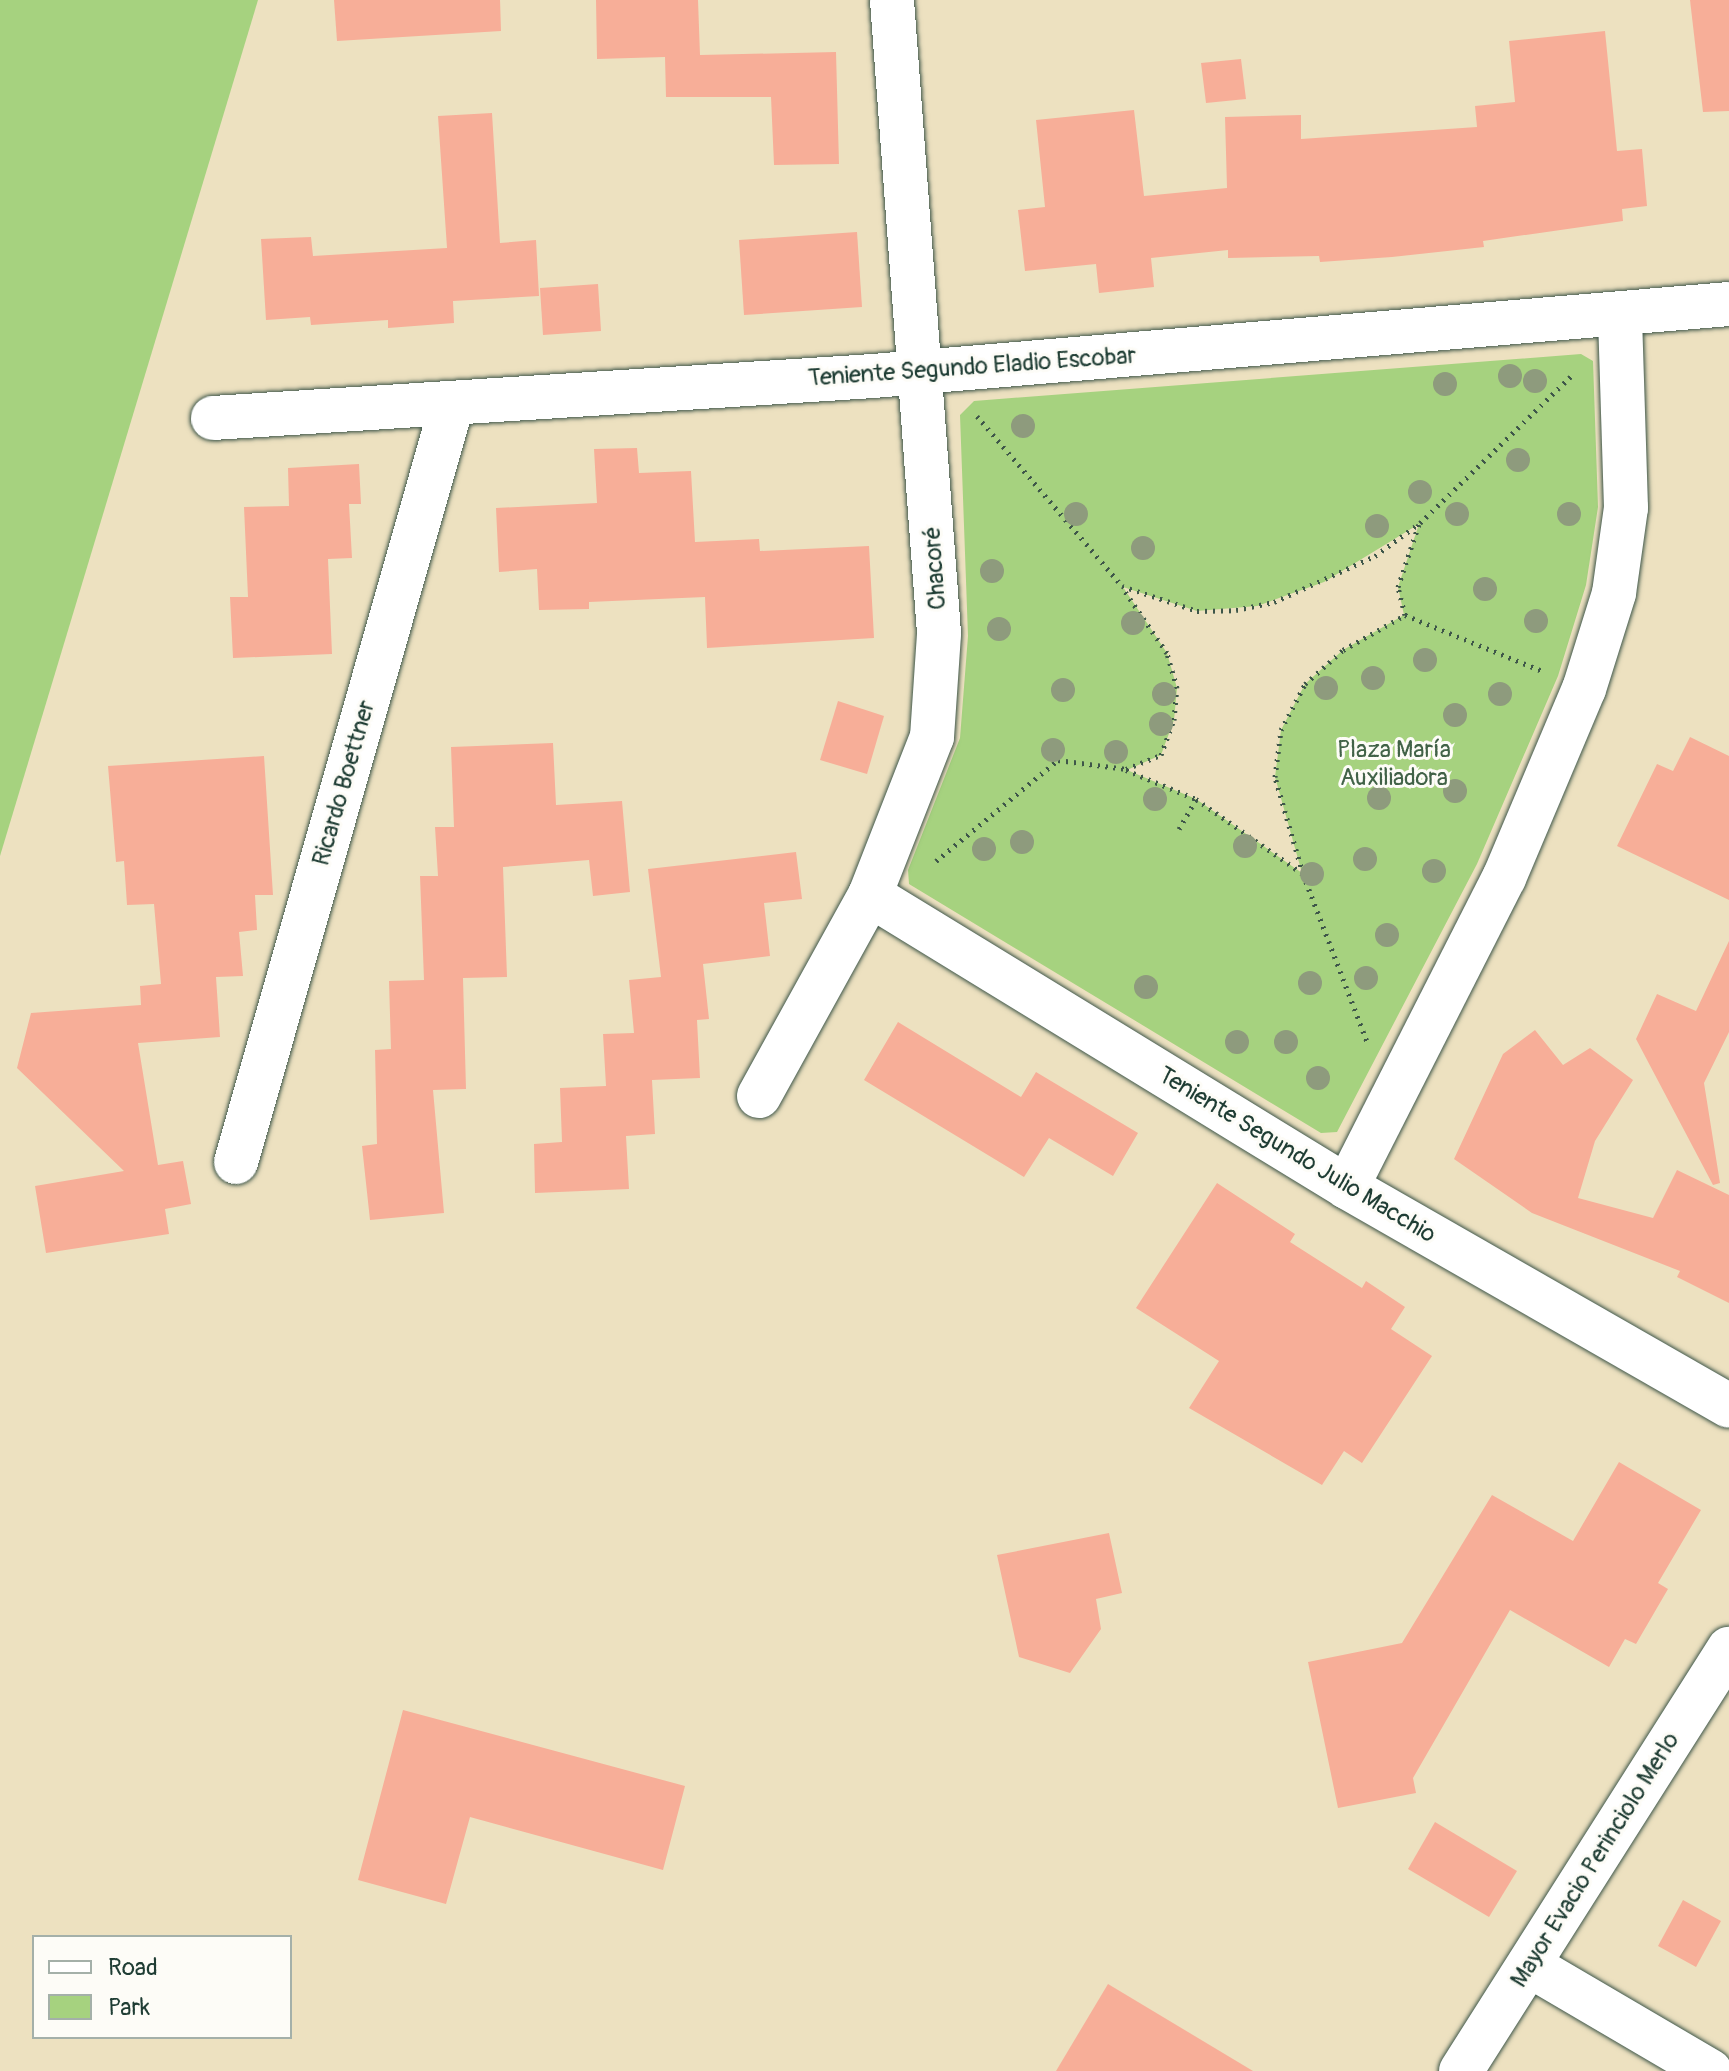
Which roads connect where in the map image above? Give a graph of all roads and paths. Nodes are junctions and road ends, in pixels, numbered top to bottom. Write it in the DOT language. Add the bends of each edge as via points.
graph roads {
  1 [pos="892,0"];
  2 [pos="1729,304"];
  3 [pos="1620,315"];
  4 [pos="1581,366"];
  5 [pos="923,372"];
  6 [pos="452,404"];
  7 [pos="977,415"];
  8 [pos="213,418"];
  9 [pos="1420,523"];
  10 [pos="1122,586"];
  11 [pos="1405,615"];
  12 [pos="1584,689"];
  13 [pos="1126,769"];
  14 [pos="1196,799"];
  15 [pos="1179,829"];
  16 [pos="924,871"];
  17 [pos="1303,874"];
  18 [pos="870,895"];
  19 [pos="1407,1070"];
  20 [pos="759,1096"];
  21 [pos="236,1162"];
  22 [pos="1347,1187"];
  23 [pos="1729,1406"];
  24 [pos="1729,1649"];
  25 [pos="1529,1965"];
  26 [pos="1461,2071"];
  27 [pos="1710,2071"];
  1 -- 5 [label="street, Chacoré"];
  2 -- 3 [label="street, Teniente Segundo Eladio Escobar"];
  3 -- 5 [label="street, Teniente Segundo Eladio Escobar"];
  3 -- 12 [label="street" via="1626,508 1614,593"];
  4 -- 9 [label="path"];
  5 -- 6 [label="street, Teniente Segundo Eladio Escobar"];
  5 -- 18 [label="street, Chacoré" via="938,686 922,767"];
  6 -- 8 [label="street, Teniente Segundo Eladio Escobar"];
  6 -- 21 [label="street, Ricardo Boettner"];
  7 -- 10 [label="path"];
  9 -- 10 [label="path" via="1375,556 1324,582 1257,606 1197,611"];
  9 -- 11 [label="path" via="1398,587"];
  10 -- 13 [label="path" via="1167,653 1177,688 1174,720 1161,755"];
  11 -- 12 [label="path"];
  11 -- 17 [label="path" via="1343,650 1305,684 1281,730 1275,777"];
  12 -- 19 [label="street" via="1504,878"];
  13 -- 14 [label="path"];
  13 -- 16 [label="path" via="1058,760"];
  14 -- 15 [label="path"];
  14 -- 17 [label="path"];
  17 -- 19 [label="path" via="1369,1049"];
  18 -- 20 [label="street, Chacoré"];
  18 -- 22 [label="street, Teniente Segundo Julio Macchio"];
  19 -- 22 [label="street"];
  22 -- 23 [label="street, Teniente Segundo Julio Macchio"];
  24 -- 25 [label="street, Mayor Evacio Perinciolo Merlo"];
  25 -- 26 [label="street, Mayor Evacio Perinciolo Merlo"];
  25 -- 27 [label="street"];
}
